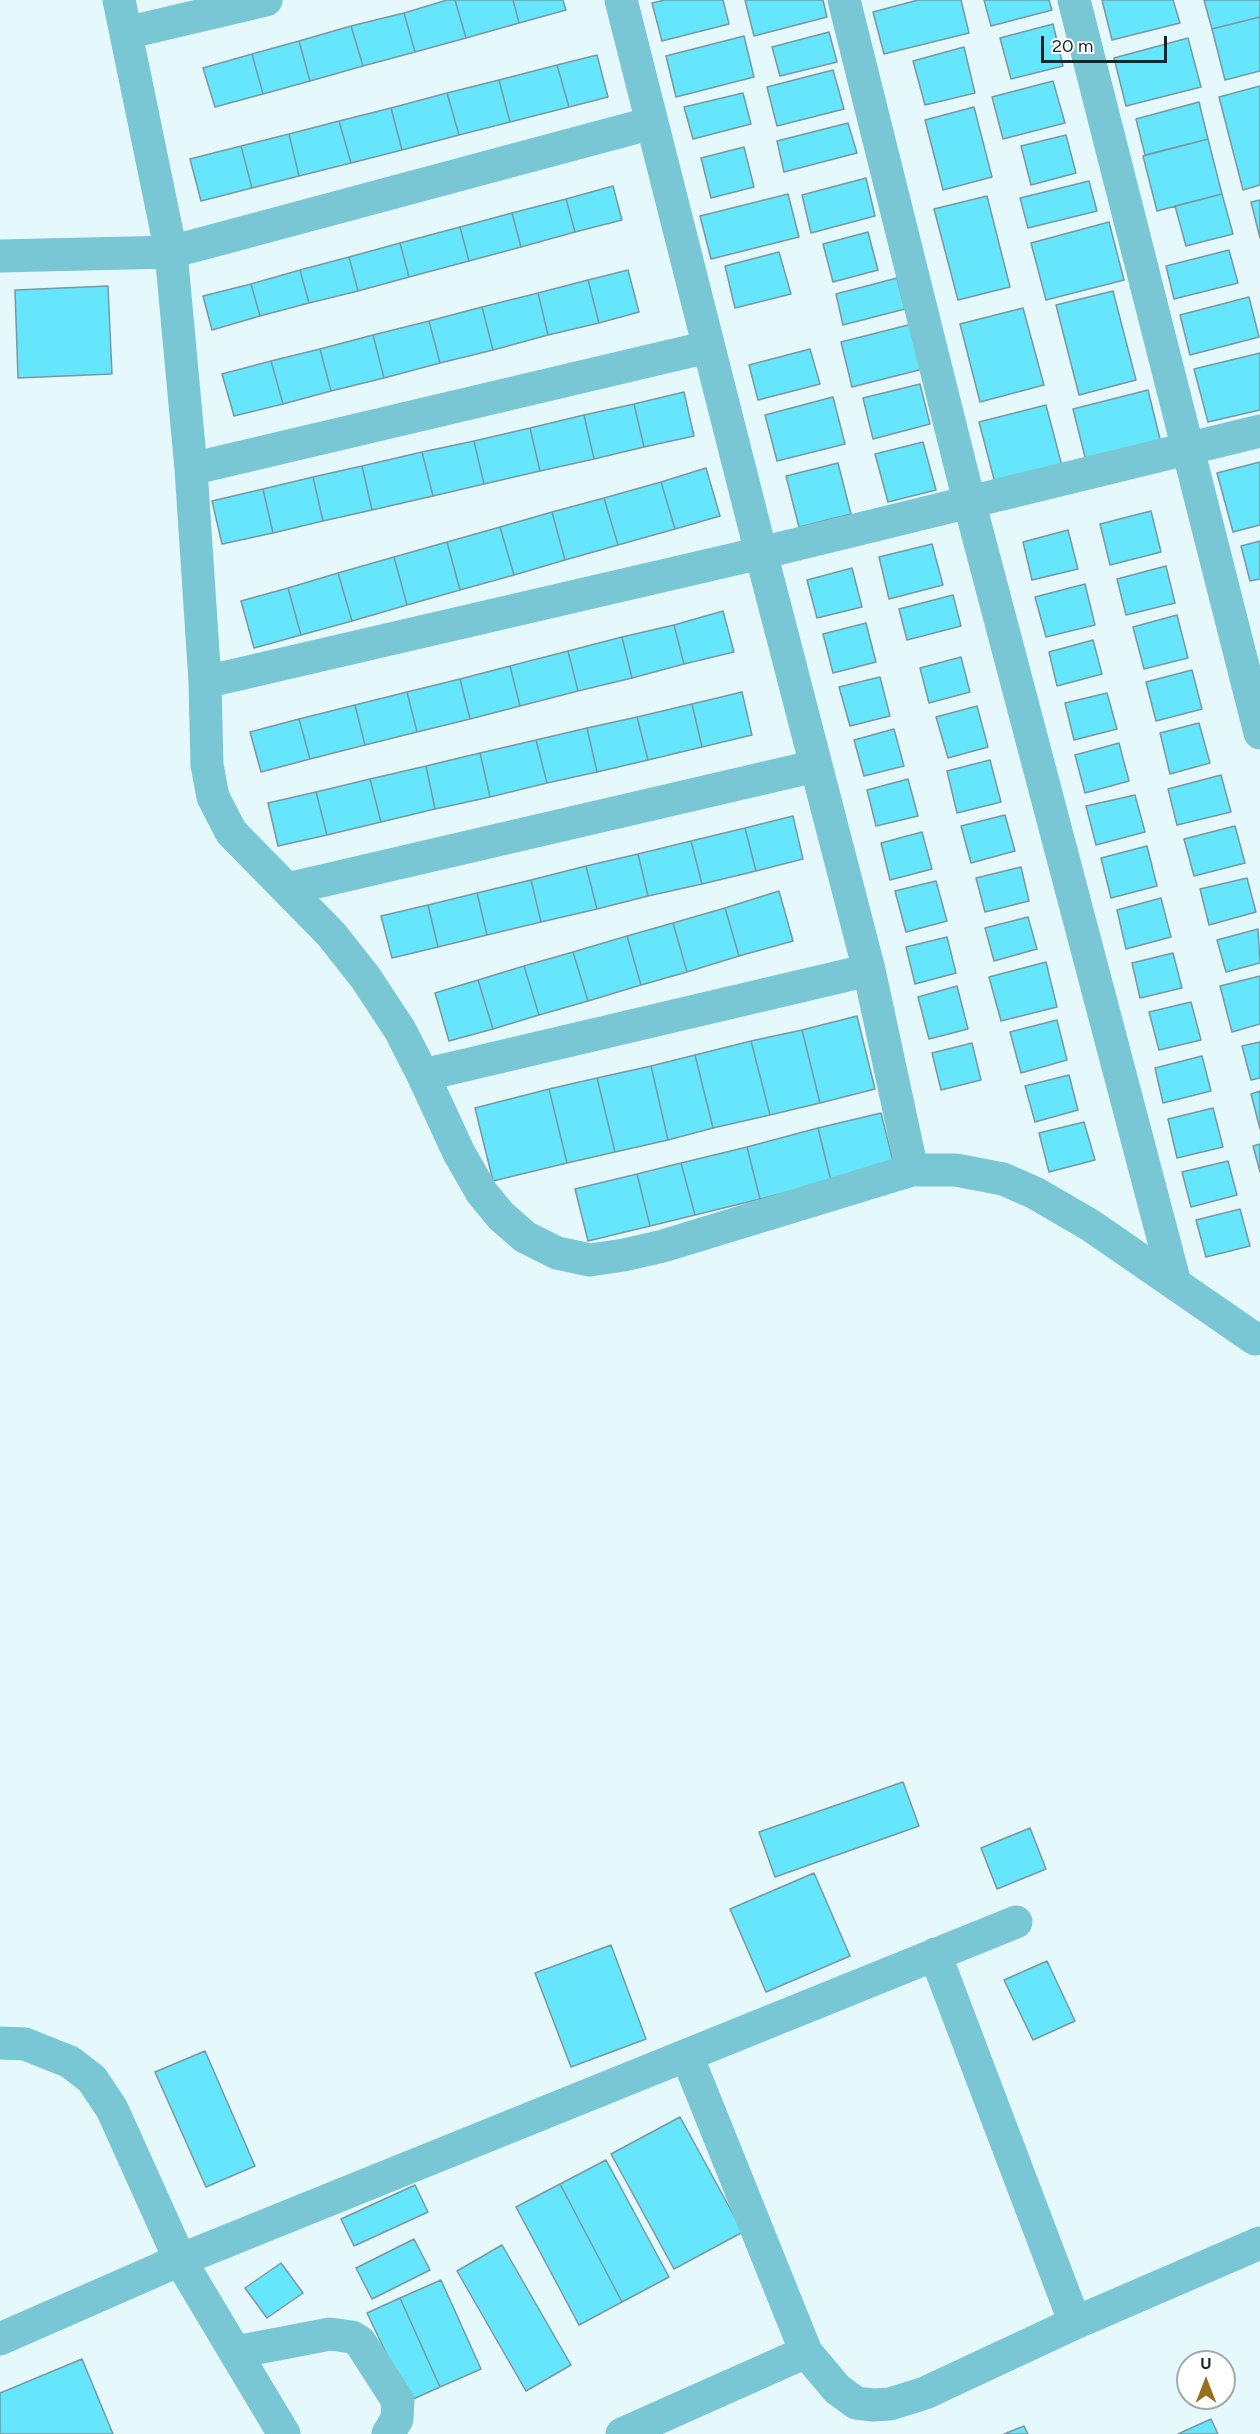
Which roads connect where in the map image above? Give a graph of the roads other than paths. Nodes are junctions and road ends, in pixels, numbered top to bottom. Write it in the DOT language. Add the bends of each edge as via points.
graph roads {
  1 [pos="119,0"];
  2 [pos="266,0"];
  3 [pos="621,0"];
  4 [pos="844,0"];
  5 [pos="1074,0"];
  6 [pos="126,33"];
  7 [pos="652,123"];
  8 [pos="171,252"];
  9 [pos="0,256"];
  10 [pos="708,347"];
  11 [pos="1260,431"];
  12 [pos="1188,450"];
  13 [pos="191,469"];
  14 [pos="969,501"];
  15 [pos="761,553"];
  16 [pos="205,682"];
  17 [pos="1260,733"];
  18 [pos="816,766"];
  19 [pos="287,889"];
  20 [pos="869,970"];
  21 [pos="423,1075"];
  22 [pos="912,1170"];
  23 [pos="1175,1282"];
  24 [pos="1260,1338"];
  25 [pos="1016,1922"];
  26 [pos="935,1954"];
  27 [pos="0,2043"];
  28 [pos="687,2056"];
  29 [pos="1260,2243"];
  30 [pos="180,2260"];
  31 [pos="1075,2323"];
  32 [pos="0,2339"];
  33 [pos="236,2352"];
  34 [pos="806,2352"];
  35 [pos="284,2434"];
  36 [pos="388,2434"];
  37 [pos="622,2434"];
  1 -- 6 [label="street"];
  2 -- 6 [label="street"];
  3 -- 7 [label="street"];
  4 -- 14 [label="street"];
  5 -- 12 [label="street"];
  6 -- 8 [label="street"];
  7 -- 8 [label="street"];
  7 -- 10 [label="street"];
  8 -- 9 [label="street"];
  8 -- 13 [label="street"];
  10 -- 13 [label="street"];
  10 -- 15 [label="street"];
  11 -- 12 [label="street"];
  12 -- 14 [label="street"];
  12 -- 17 [label="street"];
  13 -- 16 [label="street"];
  14 -- 15 [label="street"];
  14 -- 23 [label="street"];
  15 -- 16 [label="street"];
  15 -- 18 [label="street"];
  16 -- 19 [label="street" via="207,765 213,797 231,832"];
  18 -- 19 [label="street"];
  18 -- 20 [label="street"];
  19 -- 21 [label="street" via="365,976"];
  20 -- 21 [label="street"];
  20 -- 22 [label="street"];
  21 -- 22 [label="street" via="459,1153 482,1193 501,1216 525,1237 557,1253 590,1260 663,1246"];
  22 -- 23 [label="street" via="956,1170 1003,1179 1090,1225"];
  23 -- 24 [label="street" via="1255,1339"];
  25 -- 26 [label="street"];
  26 -- 28 [label="street"];
  26 -- 31 [label="street"];
  27 -- 30 [label="street" via="26,2044 70,2062 92,2079 112,2109"];
  28 -- 30 [label="street"];
  28 -- 34 [label="street"];
  29 -- 31 [label="street"];
  30 -- 32 [label="street"];
  30 -- 33 [label="street"];
  31 -- 34 [label="street" via="924,2393 890,2404 856,2403 837,2389"];
  33 -- 35 [label="street"];
  33 -- 36 [label="street" via="330,2334 352,2337 360,2342 398,2401 397,2419"];
  34 -- 37 [label="street"];
}
